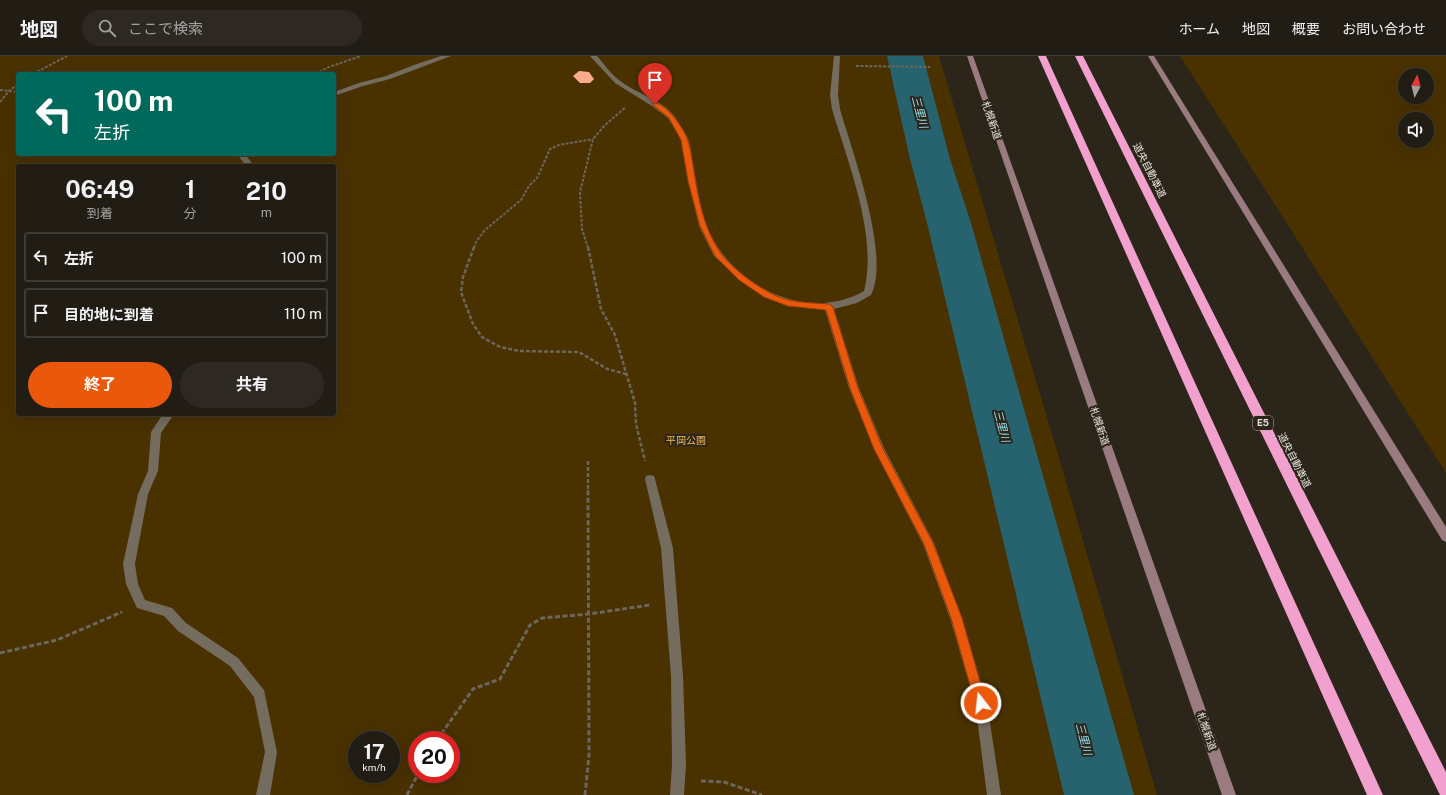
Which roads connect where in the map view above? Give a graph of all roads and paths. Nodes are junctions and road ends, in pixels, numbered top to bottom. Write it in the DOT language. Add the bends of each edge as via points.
graph roads {
  1 [pos="67,56"];
  2 [pos="361,56"];
  3 [pos="448,56"];
  4 [pos="592,56"];
  5 [pos="837,56"];
  6 [pos="970,56"];
  7 [pos="1042,56"];
  8 [pos="1079,56"];
  9 [pos="1151,56"];
  10 [pos="856,66"];
  11 [pos="930,66"];
  12 [pos="37,72"];
  13 [pos="320,72"];
  14 [pos="16,86"];
  15 [pos="0,90"];
  16 [pos="9,91"];
  17 [pos="16,92"];
  18 [pos="336,93"];
  19 [pos="639,94"];
  20 [pos="0,102"];
  21 [pos="594,139"];
  22 [pos="829,307"];
  23 [pos="626,374"];
  24 [pos="168,416"];
  25 [pos="588,461"];
  26 [pos="650,479"];
  27 [pos="1446,536"];
  28 [pos="671,603"];
  29 [pos="141,604"];
  30 [pos="589,614"];
  31 [pos="0,653"];
  32 [pos="443,731"];
  33 [pos="678,781"];
  34 [pos="413,783"];
  35 [pos="1446,789"];
  36 [pos="263,795"];
  37 [pos="407,795"];
  38 [pos="585,795"];
  39 [pos="677,795"];
  40 [pos="762,795"];
  41 [pos="994,795"];
  42 [pos="1229,795"];
  43 [pos="1375,795"];
  1 -- 12 [label="path"];
  2 -- 13 [label="path"];
  3 -- 18 [label="lane"];
  4 -- 19 [label="lane" via="616,82"];
  5 -- 22 [label="lane" via="834,95 836,109 866,214 872,257 868,293 854,301"];
  6 -- 42 [label="street, 札幌新道"];
  7 -- 43 [label="highway"];
  8 -- 35 [label="highway, 道央自動車道 / E5"];
  9 -- 27 [label="street"];
  10 -- 11 [label="path"];
  14 -- 16 [label="path"];
  15 -- 16 [label="path"];
  16 -- 17 [label="path"];
  16 -- 20 [label="path"];
  19 -- 21 [label="path" via="605,125"];
  19 -- 22 [label="lane" via="671,117 685,140 703,226 717,254 742,278 767,295 788,303"];
  21 -- 23 [label="path" via="580,192 582,229 601,309 615,335"];
  21 -- 23 [label="path" via="550,149 537,178 521,200 490,225 476,242 463,277 461,292 473,324 482,338 500,347 519,352 579,352 607,369"];
  22 -- 41 [label="lane" via="854,388 878,449 928,543 956,618 981,703"];
  23 -- 26 [label="path" via="635,403 636,424"];
  24 -- 29 [label="lane" via="156,432 153,471 143,494 129,564 132,584"];
  25 -- 30 [label="path"];
  26 -- 28 [label="lane" via="667,548"];
  28 -- 30 [label="path"];
  28 -- 33 [label="lane" via="677,676"];
  29 -- 31 [label="path" via="58,640"];
  29 -- 36 [label="lane" via="168,612 182,627 234,662 260,694 271,752"];
  30 -- 32 [label="path" via="542,618 530,625 500,679 473,689"];
  30 -- 38 [label="path" via="589,755"];
  33 -- 39 [label="lane"];
  33 -- 40 [label="path" via="724,782"];
  34 -- 37 [label="path"];
}
